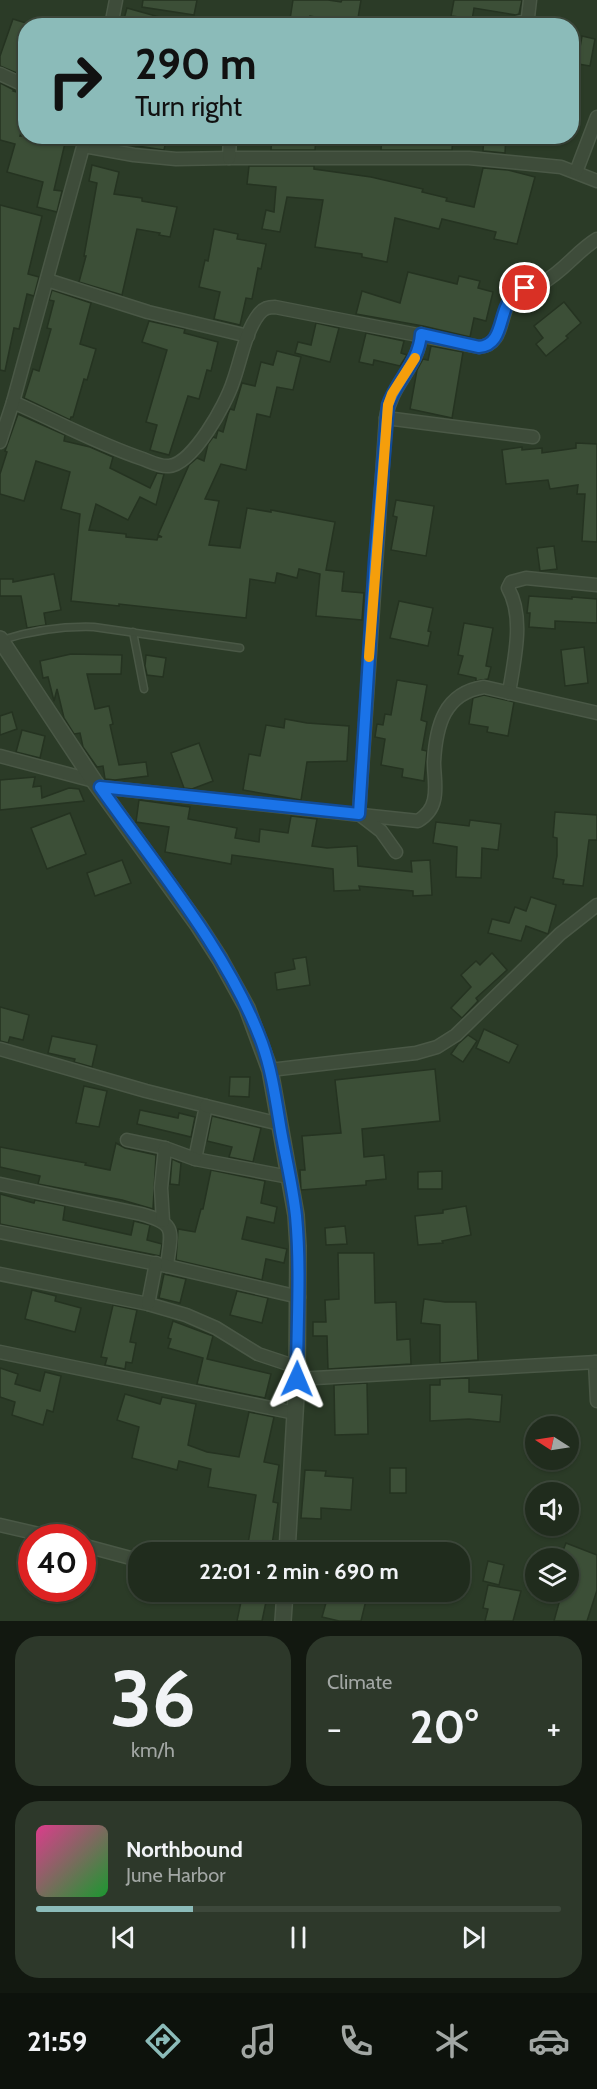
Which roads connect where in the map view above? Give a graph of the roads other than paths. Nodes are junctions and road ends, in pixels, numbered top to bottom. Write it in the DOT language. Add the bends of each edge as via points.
graph roads {
  1 [pos="116,0"];
  2 [pos="530,0"];
  3 [pos="113,18"];
  4 [pos="528,18"];
  5 [pos="0,74"];
  6 [pos="18,82"];
  7 [pos="597,117"];
  8 [pos="84,144"];
  9 [pos="96,144"];
  10 [pos="230,144"];
  11 [pos="229,158"];
  12 [pos="576,172"];
  13 [pos="597,181"];
  14 [pos="597,239"];
  15 [pos="47,280"];
  16 [pos="421,334"];
  17 [pos="248,336"];
  18 [pos="13,402"];
  19 [pos="386,418"];
  20 [pos="533,437"];
  21 [pos="0,442"];
  22 [pos="597,585"];
  23 [pos="133,632"];
  24 [pos="0,639"];
  25 [pos="240,648"];
  26 [pos="144,689"];
  27 [pos="509,693"];
  28 [pos="597,712"];
  29 [pos="0,756"];
  30 [pos="97,784"];
  31 [pos="359,814"];
  32 [pos="396,852"];
  33 [pos="597,905"];
  34 [pos="0,1049"];
  35 [pos="270,1070"];
  36 [pos="206,1106"];
  37 [pos="280,1124"];
  38 [pos="126,1140"];
  39 [pos="165,1148"];
  40 [pos="195,1159"];
  41 [pos="289,1177"];
  42 [pos="0,1184"];
  43 [pos="163,1221"];
  44 [pos="0,1232"];
  45 [pos="162,1264"];
  46 [pos="0,1274"];
  47 [pos="299,1297"];
  48 [pos="148,1304"];
  49 [pos="0,1352"];
  50 [pos="596,1362"];
  51 [pos="297,1373"];
  52 [pos="597,1401"];
  53 [pos="295,1413"];
  54 [pos="0,1525"];
  55 [pos="18,1529"];
  56 [pos="288,1542"];
  57 [pos="96,1549"];
  58 [pos="128,1557"];
  59 [pos="284,1602"];
  60 [pos="283,1621"];
  1 -- 3 [label="street"];
  2 -- 4 [label="street"];
  5 -- 6 [label="street"];
  7 -- 12 [label="street"];
  8 -- 15 [label="street"];
  9 -- 11 [label="street" via="134,155"];
  10 -- 11 [label="street"];
  11 -- 12 [label="street" via="470,158 538,163"];
  12 -- 13 [label="street"];
  14 -- 16 [label="street" via="542,283 517,293 507,306 492,343 479,347"];
  15 -- 17 [label="street" via="148,312"];
  15 -- 18 [label="street"];
  16 -- 17 [label="street" via="275,307 261,312"];
  16 -- 19 [label="street" via="417,355 392,394"];
  17 -- 18 [label="street" via="219,413 182,463 160,465 126,454"];
  18 -- 21 [label="street"];
  19 -- 20 [label="street"];
  19 -- 31 [label="street"];
  22 -- 27 [label="street" via="526,578 511,582 508,588 515,605 516,629"];
  23 -- 24 [label="lane" via="72,626"];
  23 -- 25 [label="lane"];
  23 -- 26 [label="lane"];
  24 -- 30 [label="street"];
  27 -- 28 [label="street"];
  27 -- 31 [label="street" via="484,687 469,689 447,709 436,743 434,800 426,816 418,821"];
  29 -- 30 [label="street"];
  30 -- 31 [label="street"];
  30 -- 35 [label="street" via="220,959 247,1008"];
  31 -- 32 [label="street" via="381,831"];
  33 -- 35 [label="street" via="560,934 442,1044 416,1053"];
  34 -- 36 [label="street"];
  35 -- 37 [label="street"];
  36 -- 37 [label="street"];
  36 -- 40 [label="street"];
  37 -- 41 [label="street"];
  38 -- 39 [label="street"];
  39 -- 40 [label="street"];
  39 -- 43 [label="street"];
  40 -- 41 [label="street"];
  41 -- 47 [label="street" via="296,1215"];
  42 -- 43 [label="street"];
  43 -- 45 [label="street" via="170,1232"];
  44 -- 45 [label="street"];
  45 -- 47 [label="street"];
  45 -- 48 [label="street"];
  46 -- 48 [label="street"];
  47 -- 51 [label="street"];
  48 -- 51 [label="street" via="216,1328"];
  49 -- 53 [label="street"];
  50 -- 51 [label="street"];
  50 -- 52 [label="street"];
  51 -- 53 [label="street"];
  53 -- 56 [label="street"];
  54 -- 55 [label="street"];
  57 -- 58 [label="street"];
  59 -- 60 [label="street"];
}
